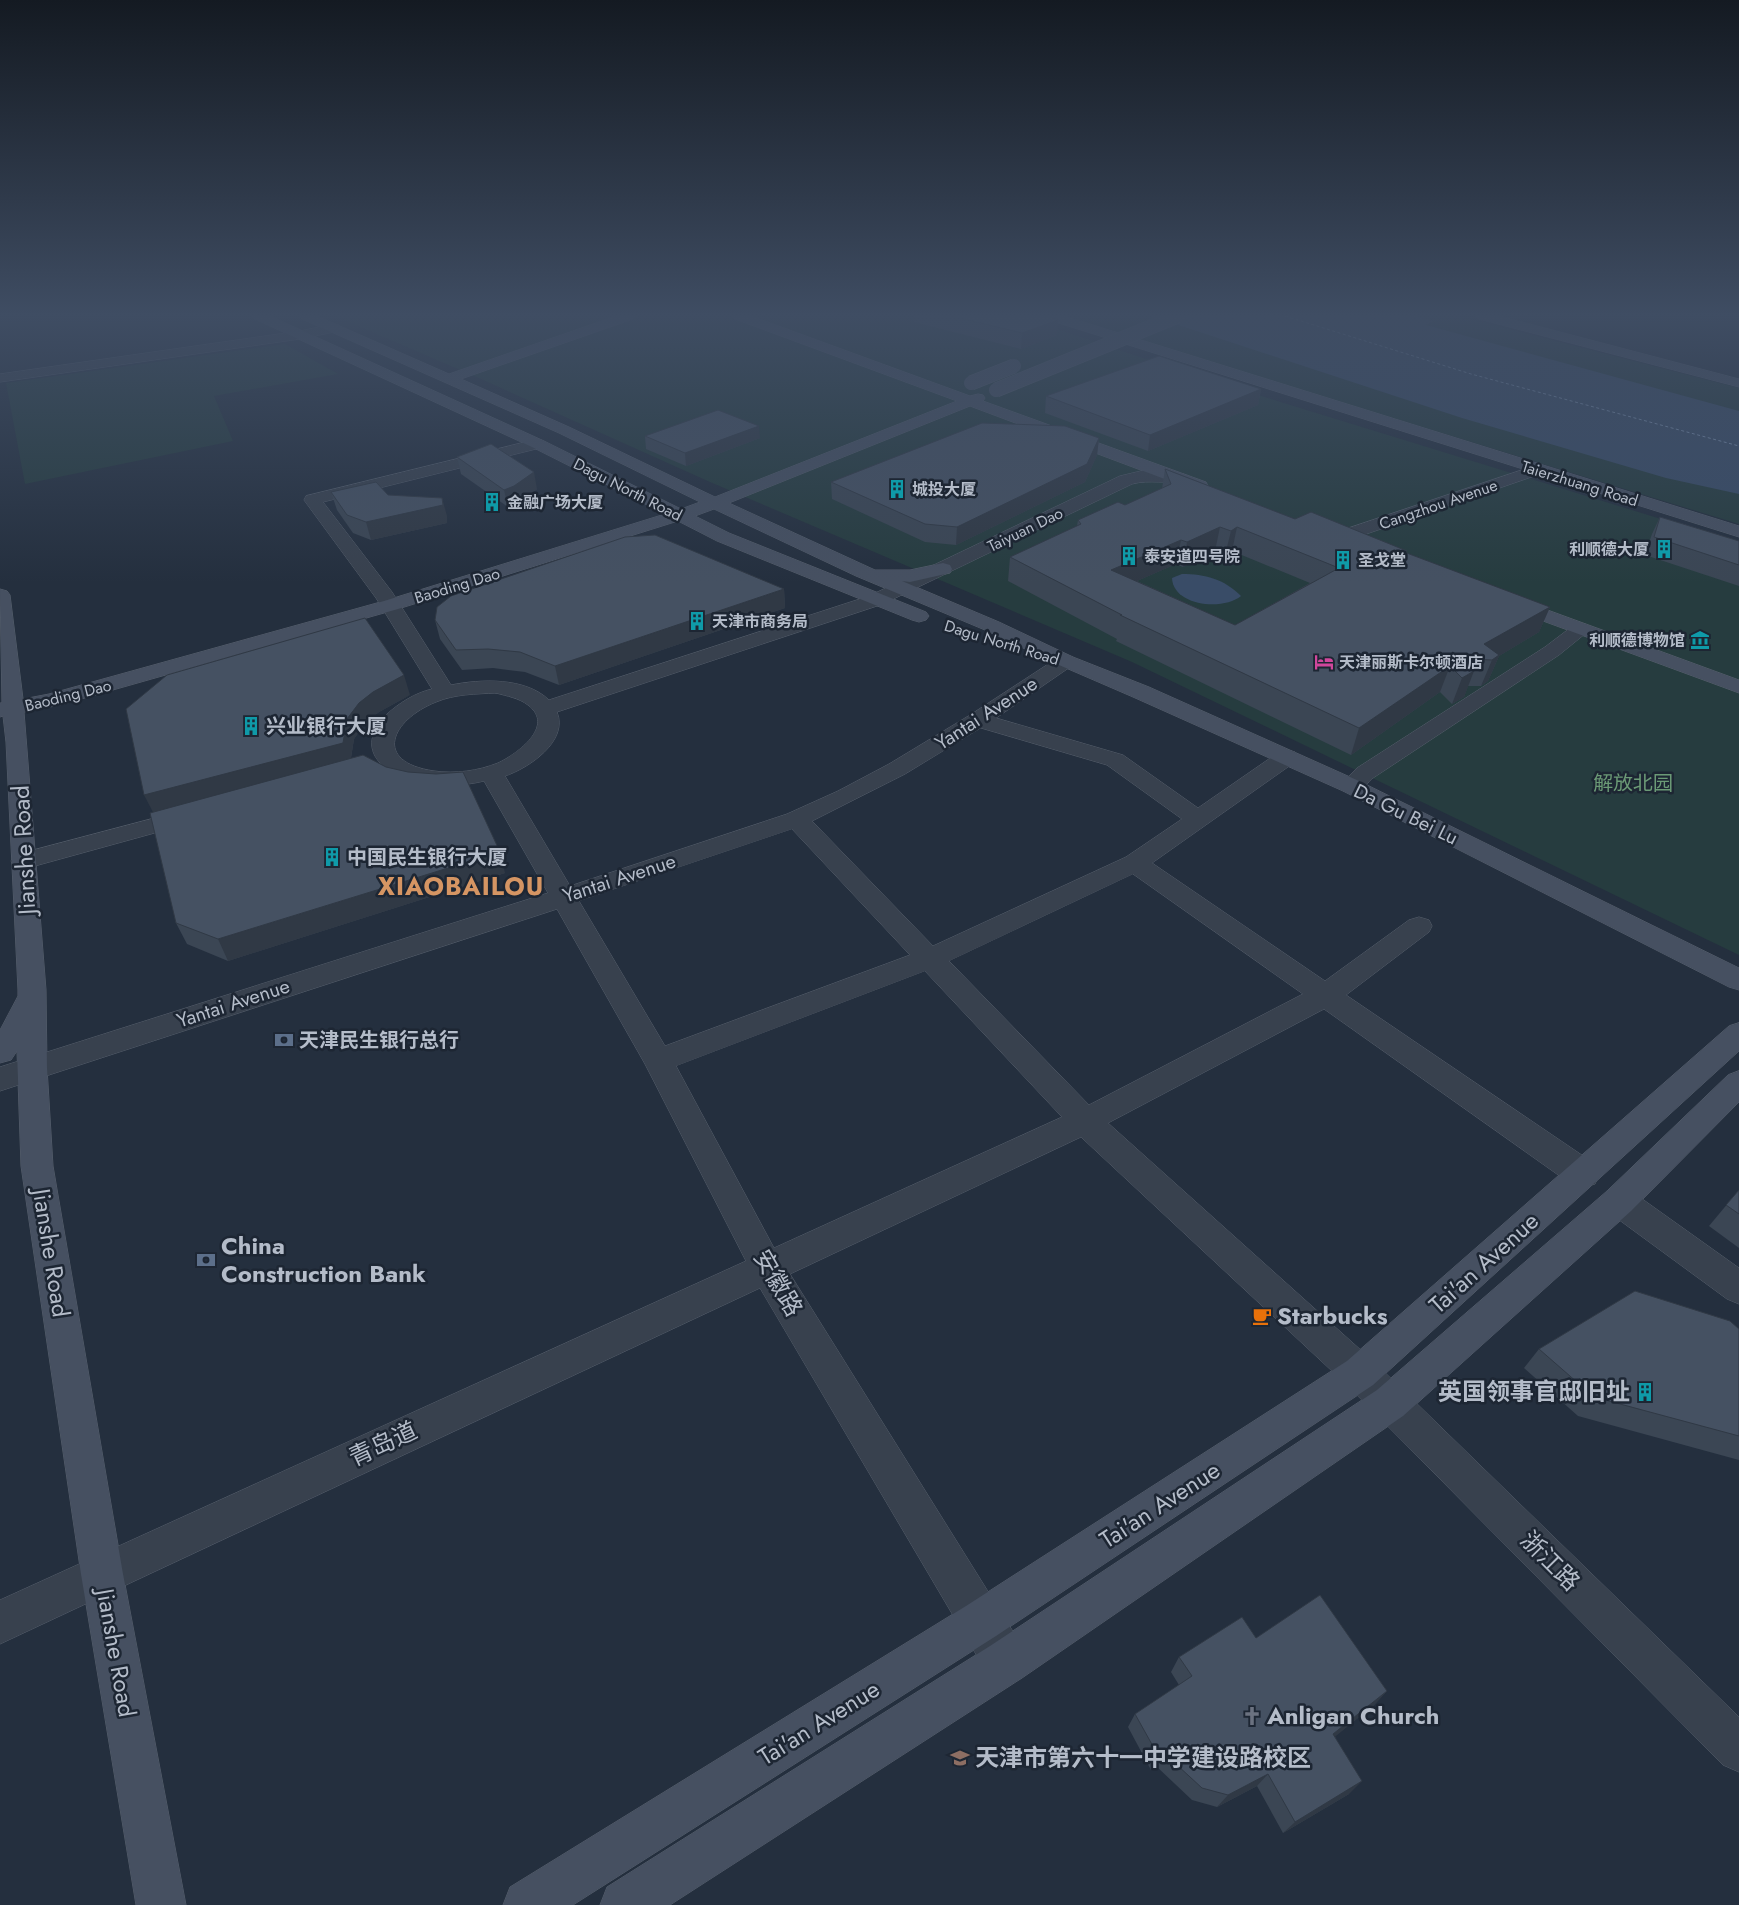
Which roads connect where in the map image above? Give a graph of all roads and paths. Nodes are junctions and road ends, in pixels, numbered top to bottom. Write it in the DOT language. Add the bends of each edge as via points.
graph roads {
  1 [pos="452,405"];
  2 [pos="507,405"];
  3 [pos="919,405"];
  4 [pos="963,405"];
  5 [pos="978,405"];
  6 [pos="992,405"];
  7 [pos="1331,405"];
  8 [pos="1002,413"];
  9 [pos="538,444"];
  10 [pos="1537,470"];
  11 [pos="748,476"];
  12 [pos="1178,477"];
  13 [pos="728,481"];
  14 [pos="623,486"];
  15 [pos="1213,490"];
  16 [pos="702,499"];
  17 [pos="661,506"];
  18 [pos="1322,530"];
  19 [pos="1739,532"];
  20 [pos="1340,537"];
  21 [pos="1368,547"];
  22 [pos="943,569"];
  23 [pos="863,572"];
  24 [pos="900,589"];
  25 [pos="0,595"];
  26 [pos="1498,597"];
  27 [pos="388,600"];
  28 [pos="876,600"];
  29 [pos="1581,629"];
  30 [pos="1066,661"];
  31 [pos="1739,687"];
  32 [pos="445,692"];
  33 [pos="7,709"];
  34 [pos="544,709"];
  35 [pos="978,720"];
  36 [pos="1287,757"];
  37 [pos="491,772"];
  38 [pos="1350,786"];
  39 [pos="207,811"];
  40 [pos="796,819"];
  41 [pos="1198,819"];
  42 [pos="24,861"];
  43 [pos="1135,863"];
  44 [pos="564,897"];
  45 [pos="1419,926"];
  46 [pos="928,959"];
  47 [pos="1739,980"];
  48 [pos="32,990"];
  49 [pos="1326,995"];
  50 [pos="1739,1034"];
  51 [pos="0,1052"];
  52 [pos="658,1061"];
  53 [pos="32,1068"];
  54 [pos="0,1080"];
  55 [pos="1739,1083"];
  56 [pos="1084,1121"];
  57 [pos="1583,1174"];
  58 [pos="1619,1200"];
  59 [pos="767,1268"];
  60 [pos="1739,1288"];
  61 [pos="1360,1373"];
  62 [pos="1390,1403"];
  63 [pos="102,1574"];
  64 [pos="0,1622"];
  65 [pos="981,1622"];
  66 [pos="1006,1662"];
  67 [pos="1739,1749"];
  68 [pos="160,1905"];
  69 [pos="528,1905"];
  70 [pos="625,1905"];
  1 -- 9 [label="street, Dagu North Road"];
  2 -- 16 [label="street, Dagu North Road"];
  3 -- 11 [label="street"];
  4 -- 16 [label="street" via="764,484"];
  5 -- 8 [label="street"];
  6 -- 8 [label="street"];
  7 -- 10 [label="street, Taierzhuang Road"];
  8 -- 12 [label="street"];
  9 -- 14 [label="street, Dagu North Road"];
  9 -- 27 [label="street" via="312,500"];
  10 -- 19 [label="street, Taierzhuang Road"];
  10 -- 20 [label="street, Cangzhou Avenue"];
  11 -- 13 [label="street"];
  11 -- 16 [label="street"];
  12 -- 15 [label="street"];
  12 -- 22 [label="street, Taiyuan Dao" via="1145,475 1126,480"];
  14 -- 16 [label="street" via="664,496"];
  14 -- 17 [label="street, Dagu North Road"];
  16 -- 17 [label="street, Dagu North Road"];
  16 -- 23 [label="street, Dagu North Road"];
  16 -- 27 [label="street, Baoding Dao"];
  16 -- 28 [label="street, Dagu North Road" via="723,536"];
  17 -- 27 [label="street, Baoding Dao"];
  18 -- 20 [label="street"];
  20 -- 21 [label="street"];
  22 -- 23 [label="street" via="901,576"];
  22 -- 24 [label="street, Taiyuan Dao"];
  23 -- 24 [label="street, Dagu North Road"];
  24 -- 28 [label="street, Taiyuan Dao"];
  24 -- 30 [label="street, Dagu North Road" via="992,626"];
  25 -- 33 [label="street, Jianshe Road"];
  26 -- 29 [label="street"];
  27 -- 32 [label="street"];
  27 -- 33 [label="street, Baoding Dao" via="82,692"];
  28 -- 30 [label="street, Dagu North Road" via="1018,650"];
  28 -- 34 [label="street, Taiyuan Dao"];
  29 -- 31 [label="street"];
  29 -- 38 [label="street"];
  30 -- 35 [label="street, Yantai Avenue"];
  30 -- 36 [label="street, Da Gu Bei Lu"];
  32 -- 34 [label="street" via="496,687 519,692 536,700"];
  32 -- 37 [label="street" via="400,713 386,728 381,743 386,758 380,764 422,777 450,779"];
  33 -- 42 [label="street, Jianshe Road"];
  34 -- 37 [label="street" via="549,726 543,740 528,755"];
  35 -- 40 [label="street, Yantai Avenue" via="897,769"];
  35 -- 41 [label="street" via="1115,760"];
  36 -- 38 [label="street, Da Gu Bei Lu"];
  36 -- 41 [label="street"];
  37 -- 44 [label="street, 安徽路"];
  38 -- 47 [label="street, Da Gu Bei Lu"];
  39 -- 42 [label="street"];
  40 -- 44 [label="street, Yantai Avenue"];
  40 -- 46 [label="street, 浙江路"];
  41 -- 43 [label="street"];
  42 -- 48 [label="street, Jianshe Road"];
  43 -- 46 [label="street"];
  43 -- 49 [label="street"];
  44 -- 52 [label="street, 安徽路"];
  44 -- 53 [label="street, Yantai Avenue"];
  45 -- 49 [label="street, 青岛道"];
  46 -- 52 [label="street"];
  46 -- 56 [label="street, 浙江路"];
  48 -- 51 [label="street" via="20,1024"];
  48 -- 53 [label="street, Jianshe Road"];
  49 -- 56 [label="street, 青岛道"];
  49 -- 57 [label="street"];
  50 -- 57 [label="street, Tai'an Avenue"];
  52 -- 59 [label="street, 安徽路"];
  53 -- 54 [label="street, Yantai Avenue"];
  53 -- 63 [label="street, Jianshe Road" via="37,1166"];
  55 -- 58 [label="street, Tai'an Avenue"];
  56 -- 59 [label="street, 青岛道"];
  56 -- 61 [label="street, 浙江路"];
  57 -- 61 [label="street, Tai'an Avenue"];
  58 -- 60 [label="street"];
  58 -- 62 [label="street, Tai'an Avenue"];
  59 -- 63 [label="street, 青岛道"];
  59 -- 65 [label="street, 安徽路"];
  61 -- 62 [label="street, 浙江路"];
  61 -- 65 [label="street, Tai'an Avenue"];
  62 -- 66 [label="street, Tai'an Avenue"];
  62 -- 67 [label="street, 浙江路"];
  63 -- 64 [label="street, 青岛道"];
  63 -- 68 [label="street, Jianshe Road"];
  65 -- 66 [label="street, 安徽路"];
  65 -- 69 [label="street, Tai'an Avenue"];
  66 -- 70 [label="street, Tai'an Avenue"];
}
